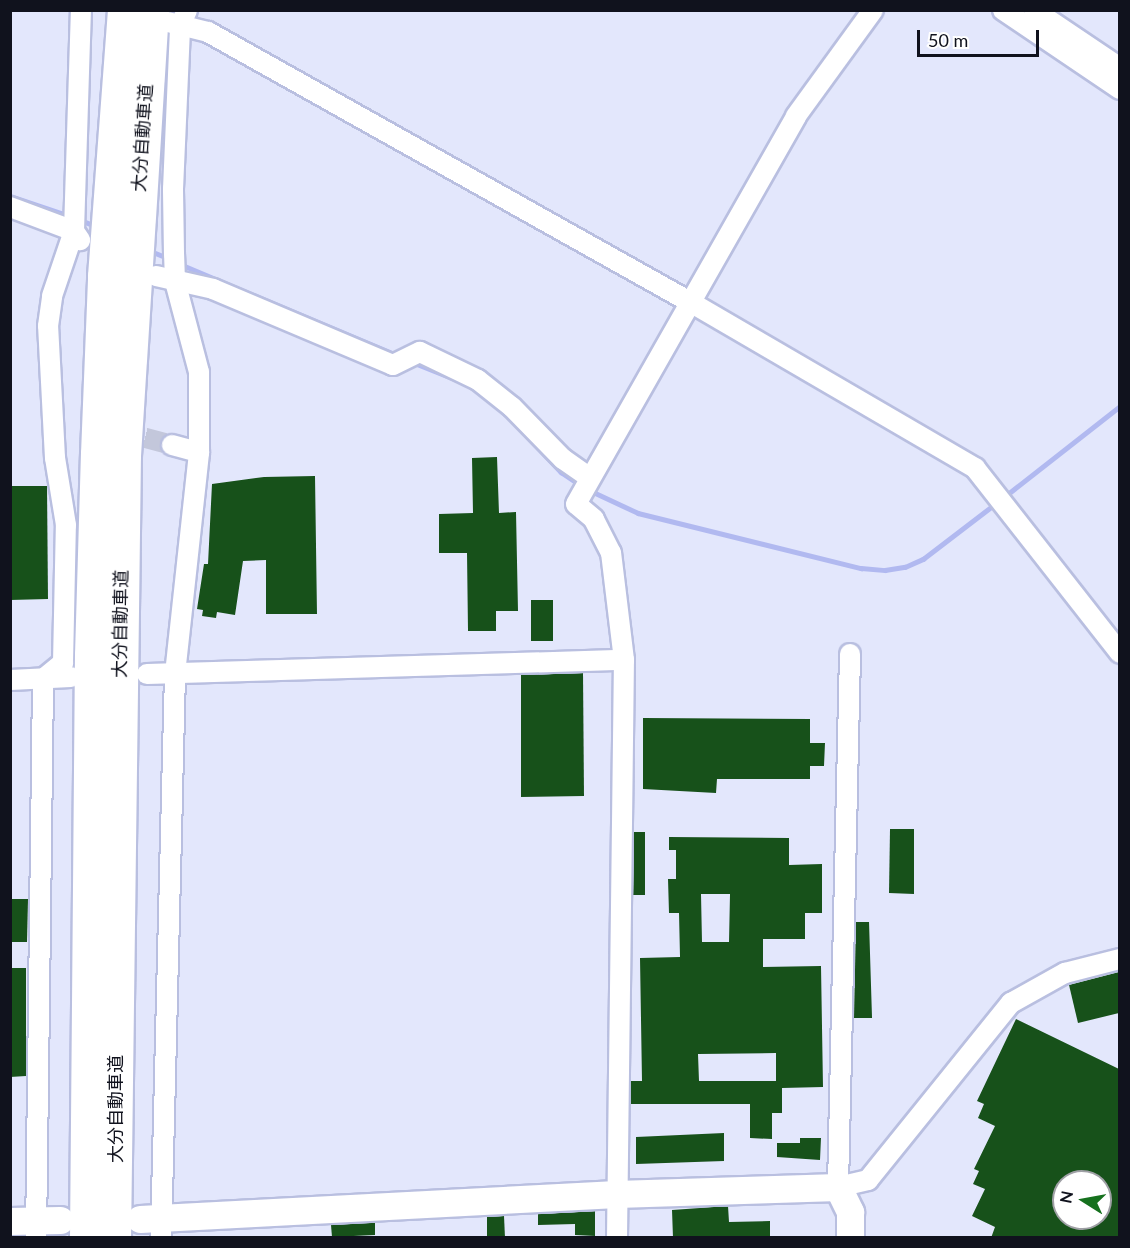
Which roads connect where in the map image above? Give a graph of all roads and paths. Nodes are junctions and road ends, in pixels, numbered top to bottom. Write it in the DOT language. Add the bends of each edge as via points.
graph roads {
  1 [pos="81,10"];
  2 [pos="124,10"];
  3 [pos="873,10"];
  4 [pos="1003,10"];
  5 [pos="1034,10"];
  6 [pos="172,17"];
  7 [pos="1034,31"];
  8 [pos="1075,38"];
  9 [pos="1119,68"];
  10 [pos="1119,89"];
  11 [pos="10,207"];
  12 [pos="76,227"];
  13 [pos="170,270"];
  14 [pos="690,302"];
  15 [pos="172,445"];
  16 [pos="199,452"];
  17 [pos="585,486"];
  18 [pos="1119,653"];
  19 [pos="850,654"];
  20 [pos="624,660"];
  21 [pos="147,674"];
  22 [pos="175,674"];
  23 [pos="72,677"];
  24 [pos="43,678"];
  25 [pos="10,680"];
  26 [pos="1119,959"];
  27 [pos="838,1187"];
  28 [pos="616,1194"];
  29 [pos="154,1225"];
  30 [pos="46,1227"];
  31 [pos="114,1238"];
  32 [pos="617,1238"];
  33 [pos="850,1238"];
  1 -- 12 [label="street"];
  2 -- 30 [label="highway, 大分自動車道" via="104,276 91,655"];
  3 -- 14 [label="street" via="796,116"];
  4 -- 7 [label="street"];
  5 -- 8 [label="street"];
  6 -- 13 [label="street"];
  6 -- 14 [label="street" via="208,32"];
  6 -- 31 [label="highway, 大分自動車道" via="124,455"];
  7 -- 8 [label="street"];
  7 -- 10 [label="street"];
  8 -- 9 [label="street"];
  11 -- 12 [label="street"];
  12 -- 24 [label="street" via="51,296 48,326 55,458 66,525 63,663"];
  13 -- 16 [label="street" via="199,372"];
  13 -- 17 [label="street" via="393,365 420,352 478,380 512,407"];
  14 -- 17 [label="street"];
  14 -- 18 [label="street" via="975,468"];
  15 -- 16 [label="street"];
  16 -- 22 [label="street"];
  17 -- 20 [label="street" via="576,504 594,519 611,553"];
  19 -- 27 [label="street"];
  20 -- 22 [label="street"];
  20 -- 28 [label="street"];
  21 -- 22 [label="street"];
  22 -- 29 [label="street"];
  23 -- 24 [label="street"];
  24 -- 25 [label="street"];
  24 -- 30 [label="street"];
  26 -- 27 [label="street" via="1065,973 1011,1004 868,1180"];
  27 -- 28 [label="street"];
  27 -- 33 [label="street" via="850,1212"];
  28 -- 29 [label="street"];
  28 -- 32 [label="street"];
}
